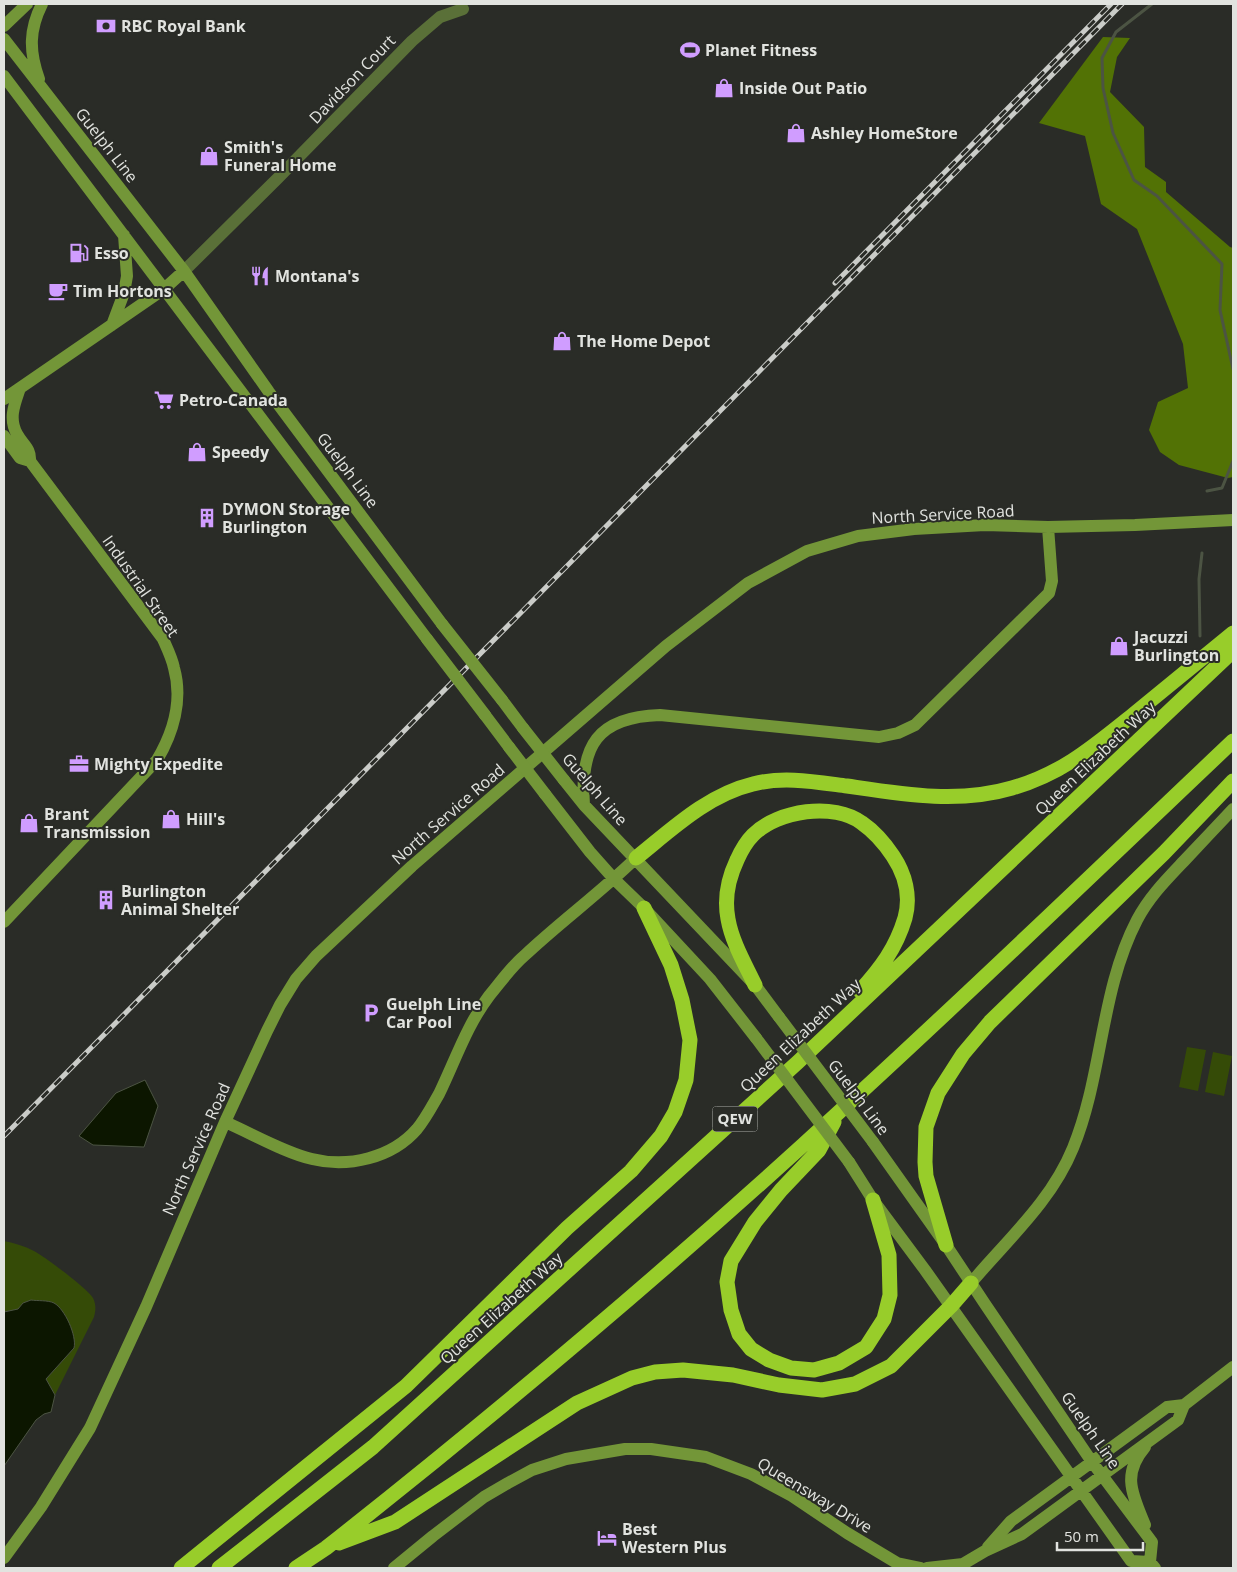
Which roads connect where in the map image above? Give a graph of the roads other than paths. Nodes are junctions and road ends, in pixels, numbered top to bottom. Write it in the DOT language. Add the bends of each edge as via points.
graph roads {
  1 [pos="27,4"];
  2 [pos="42,4"];
  3 [pos="463,9"];
  4 [pos="4,26"];
  5 [pos="4,39"];
  6 [pos="4,76"];
  7 [pos="47,94"];
  8 [pos="124,235"];
  9 [pos="184,271"];
  10 [pos="164,289"];
  11 [pos="112,325"];
  12 [pos="20,388"];
  13 [pos="4,399"];
  14 [pos="4,436"];
  15 [pos="30,461"];
  16 [pos="1233,520"];
  17 [pos="1048,527"];
  18 [pos="1233,633"];
  19 [pos="1233,651"];
  20 [pos="1233,741"];
  21 [pos="1233,781"];
  22 [pos="584,805"];
  23 [pos="1233,809"];
  24 [pos="636,858"];
  25 [pos="614,879"];
  26 [pos="644,908"];
  27 [pos="4,922"];
  28 [pos="755,986"];
  29 [pos="798,1062"];
  30 [pos="840,1112"];
  31 [pos="225,1122"];
  32 [pos="873,1200"];
  33 [pos="946,1245"];
  34 [pos="970,1283"];
  35 [pos="951,1306"];
  36 [pos="1233,1367"];
  37 [pos="1184,1405"];
  38 [pos="1153,1438"];
  39 [pos="1092,1462"];
  40 [pos="1101,1475"];
  41 [pos="1072,1477"];
  42 [pos="1081,1490"];
  43 [pos="1152,1542"];
  44 [pos="326,1548"];
  45 [pos="985,1551"];
  46 [pos="4,1558"];
  47 [pos="1153,1565"];
  48 [pos="181,1568"];
  49 [pos="219,1568"];
  50 [pos="296,1568"];
  51 [pos="394,1568"];
  52 [pos="921,1568"];
  53 [pos="927,1568"];
  1 -- 4 [label="main road"];
  2 -- 7 [label="main road" via="32,26 31,42 34,67"];
  3 -- 9 [label="street, Davidson Court" via="440,17 412,41"];
  5 -- 7 [label="main road, Guelph Line"];
  6 -- 8 [label="main road"];
  7 -- 9 [label="main road, Guelph Line"];
  8 -- 10 [label="main road"];
  8 -- 11 [label="main road" via="127,276"];
  9 -- 10 [label="main road, Davidson Court"];
  9 -- 22 [label="main road, Guelph Line, bridge" via="442,624"];
  10 -- 11 [label="main road, Davidson Court"];
  10 -- 25 [label="main road, bridge" via="509,747"];
  11 -- 12 [label="main road, Davidson Court"];
  12 -- 13 [label="main road, Davidson Court"];
  12 -- 15 [label="main road, Industrial Street" via="12,417 16,433 31,453"];
  14 -- 15 [label="main road, Industrial Street" via="20,458"];
  15 -- 27 [label="main road, Industrial Street" via="163,639 174,667 177,705 174,723 157,760"];
  16 -- 17 [label="main road, North Service Road"];
  17 -- 22 [label="main road" via="1052,581 1049,593 915,724 898,733 879,737 641,715 612,725 591,746 583,776"];
  17 -- 31 [label="main road, North Service Road" via="985,525 858,536 807,550 748,583 666,646 412,866 316,956 280,1004"];
  18 -- 24 [label="highway" via="1083,755 1046,777 985,795 956,797 886,792 809,781 754,783 702,807"];
  19 -- 29 [label="highway, Queen Elizabeth Way / QEW"];
  20 -- 30 [label="highway"];
  21 -- 33 [label="highway" via="1164,853 990,1022 962,1054 938,1093 926,1127 926,1176"];
  22 -- 24 [label="main road, Guelph Line"];
  23 -- 34 [label="main road" via="1151,896 1137,920 1125,945 1111,992 1086,1108 1073,1149 1032,1215"];
  24 -- 25 [label="main road"];
  24 -- 28 [label="main road, Guelph Line"];
  25 -- 26 [label="main road"];
  25 -- 31 [label="main road" via="523,957 488,997 470,1026 428,1113 403,1142 378,1155 337,1162 312,1159"];
  26 -- 32 [label="main road, bridge" via="710,979 849,1162"];
  26 -- 48 [label="highway" via="671,965 690,1040 686,1080 675,1112 661,1136 631,1171 567,1228 406,1386"];
  28 -- 29 [label="highway" via="737,949 728,920 726,899 729,876 742,849 769,822 801,811 838,813 861,822 885,844 901,868 907,888 906,916 894,949"];
  28 -- 33 [label="main road, Guelph Line, bridge"];
  29 -- 49 [label="highway, Queen Elizabeth Way / QEW" via="373,1447"];
  30 -- 32 [label="highway" via="819,1150 755,1222 731,1261 727,1282 731,1310 739,1334 751,1349 791,1368 814,1370 839,1364 866,1347 884,1320 890,1296 888,1255"];
  30 -- 44 [label="highway" via="511,1400"];
  31 -- 46 [label="main road, North Service Road" via="90,1428"];
  32 -- 35 [label="main road"];
  33 -- 34 [label="main road, Guelph Line"];
  34 -- 35 [label="highway"];
  34 -- 39 [label="main road, Guelph Line"];
  35 -- 41 [label="main road"];
  35 -- 44 [label="highway" via="891,1366 855,1384 822,1390 683,1370 632,1378 576,1402 395,1522"];
  36 -- 37 [label="main road"];
  37 -- 38 [label="main road" via="1178,1420"];
  37 -- 39 [label="main road" via="1168,1407"];
  38 -- 40 [label="main road"];
  38 -- 43 [label="main road" via="1138,1455 1130,1480"];
  39 -- 40 [label="main road, Guelph Line"];
  39 -- 41 [label="main road"];
  40 -- 42 [label="main road"];
  40 -- 43 [label="main road, Guelph Line"];
  41 -- 42 [label="main road"];
  41 -- 45 [label="main road" via="1011,1521"];
  42 -- 45 [label="main road" via="1022,1534"];
  42 -- 47 [label="main road" via="1132,1561"];
  43 -- 47 [label="main road"];
  44 -- 50 [label="highway"];
  45 -- 53 [label="main road" via="963,1564"];
  51 -- 52 [label="main road, Queensway Drive" via="508,1482 566,1459 625,1449 651,1449 706,1457 751,1474 792,1496 897,1563"];
}
